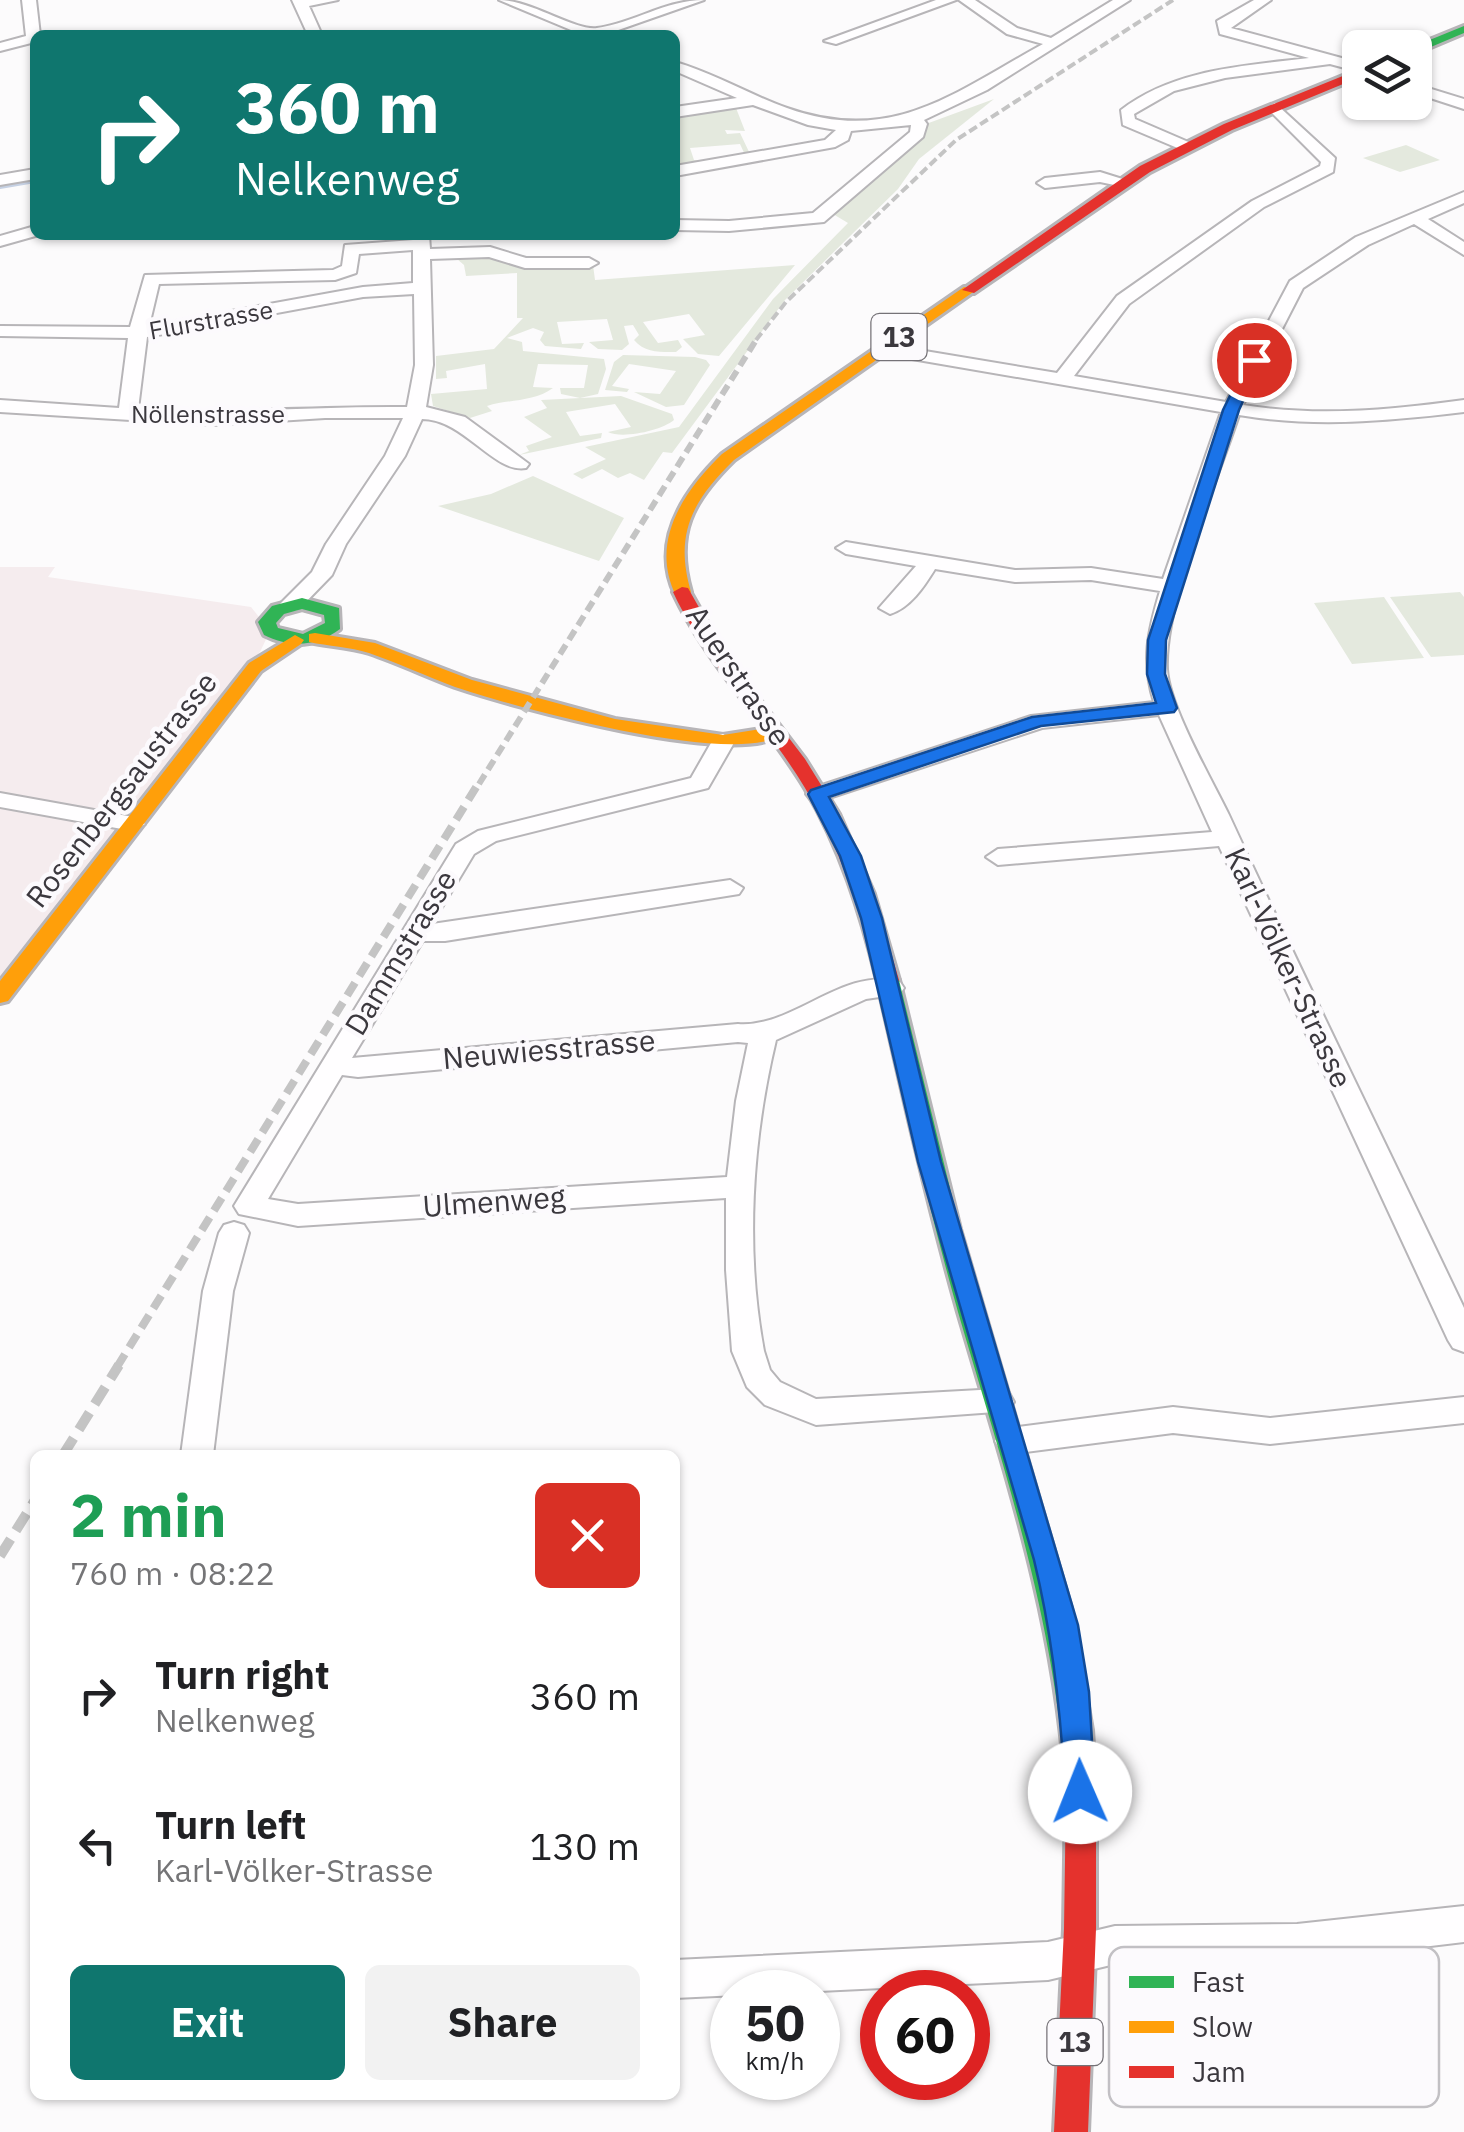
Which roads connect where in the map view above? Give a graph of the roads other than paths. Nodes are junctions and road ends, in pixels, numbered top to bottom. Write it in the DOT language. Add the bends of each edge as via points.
graph roads {
  1 [pos="29,0"];
  2 [pos="331,0"];
  3 [pos="506,0"];
  4 [pos="697,0"];
  5 [pos="948,0"];
  6 [pos="966,0"];
  7 [pos="1123,0"];
  8 [pos="1264,0"];
  9 [pos="299,1"];
  10 [pos="1464,29"];
  11 [pos="32,30"];
  12 [pos="313,30"];
  13 [pos="581,30"];
  14 [pos="608,30"];
  15 [pos="30,39"];
  16 [pos="831,41"];
  17 [pos="1051,42"];
  18 [pos="1432,43"];
  19 [pos="4,47"];
  20 [pos="1336,59"];
  21 [pos="1342,62"];
  22 [pos="680,68"];
  23 [pos="1342,79"];
  24 [pos="1432,94"];
  25 [pos="758,100"];
  26 [pos="1464,104"];
  27 [pos="1274,108"];
  28 [pos="680,111"];
  29 [pos="912,119"];
  30 [pos="844,130"];
  31 [pos="1187,147"];
  32 [pos="680,170"];
  33 [pos="30,175"];
  34 [pos="0,180"];
  35 [pos="1124,182"];
  36 [pos="1045,183"];
  37 [pos="1464,196"];
  38 [pos="1416,218"];
  39 [pos="680,225"];
  40 [pos="30,233"];
  41 [pos="0,240"];
  42 [pos="419,245"];
  43 [pos="1464,250"];
  44 [pos="589,263"];
  45 [pos="421,288"];
  46 [pos="0,330"];
  47 [pos="138,334"];
  48 [pos="883,349"];
  49 [pos="1060,381"];
  50 [pos="0,406"];
  51 [pos="1464,406"];
  52 [pos="1231,410"];
  53 [pos="416,412"];
  54 [pos="128,415"];
  55 [pos="519,464"];
  56 [pos="846,548"];
  57 [pos="930,562"];
  58 [pos="321,576"];
  59 [pos="1172,586"];
  60 [pos="290,606"];
  61 [pos="890,608"];
  62 [pos="317,627"];
  63 [pos="270,632"];
  64 [pos="255,667"];
  65 [pos="1167,708"];
  66 [pos="774,732"];
  67 [pos="722,741"];
  68 [pos="818,794"];
  69 [pos="0,800"];
  70 [pos="133,824"];
  71 [pos="1227,838"];
  72 [pos="998,857"];
  73 [pos="730,888"];
  74 [pos="415,932"];
  75 [pos="891,988"];
  76 [pos="0,996"];
  77 [pos="764,1035"];
  78 [pos="334,1064"];
  79 [pos="740,1186"];
  80 [pos="250,1206"];
  81 [pos="234,1234"];
  82 [pos="1464,1340"];
  83 [pos="998,1402"];
  84 [pos="1464,1410"];
  85 [pos="1011,1441"];
  86 [pos="198,1450"];
  87 [pos="1464,1924"];
  88 [pos="1079,1953"];
  89 [pos="680,1979"];
  90 [pos="1072,2132"];
  1 -- 11 [label="street"];
  2 -- 9 [label="street"];
  3 -- 13 [label="street"];
  4 -- 14 [label="street"];
  5 -- 16 [label="street"];
  6 -- 17 [label="street" via="1018,34"];
  7 -- 17 [label="street"];
  8 -- 20 [label="street" via="1222,24 1224,32"];
  9 -- 12 [label="street"];
  10 -- 18 [label="main road"];
  15 -- 19 [label="street"];
  17 -- 29 [label="street" via="957,101"];
  20 -- 21 [label="street"];
  20 -- 31 [label="street" via="1168,87 1126,112 1136,129"];
  22 -- 25 [label="street"];
  23 -- 27 [label="main road, Auerstrasse / 13"];
  24 -- 26 [label="street"];
  25 -- 28 [label="street"];
  25 -- 30 [label="street"];
  27 -- 31 [label="main road, Auerstrasse / 13"];
  27 -- 49 [label="street" via="1322,152 1328,169 1258,204 1122,300"];
  29 -- 30 [label="street"];
  29 -- 39 [label="street" via="919,124 917,134 818,218"];
  30 -- 32 [label="street" via="838,140 812,148"];
  31 -- 35 [label="main road, Auerstrasse / 13"];
  33 -- 34 [label="street"];
  35 -- 36 [label="street" via="1100,176"];
  35 -- 48 [label="main road, Auerstrasse / 13"];
  37 -- 38 [label="street, Karl-Völker-Strasse"];
  38 -- 43 [label="street"];
  38 -- 52 [label="street, Karl-Völker-Strasse" via="1362,241 1296,285"];
  40 -- 41 [label="street"];
  42 -- 44 [label="street" via="490,252 525,264"];
  42 -- 45 [label="street"];
  42 -- 47 [label="street" via="351,248 350,269 334,275 151,278"];
  45 -- 47 [label="street, Flurstrasse" via="363,292"];
  45 -- 53 [label="street" via="424,365"];
  46 -- 47 [label="street, Flurstrasse"];
  47 -- 54 [label="street"];
  48 -- 49 [label="street"];
  48 -- 66 [label="main road, Auerstrasse / 13" via="728,456 698,483 674,532 674,566 688,604"];
  49 -- 52 [label="street"];
  50 -- 54 [label="street, Nöllenstrasse"];
  51 -- 52 [label="street" via="1369,418"];
  52 -- 59 [label="street, Karl-Völker-Strasse"];
  53 -- 54 [label="street, Nöllenstrasse"];
  53 -- 55 [label="street, Nöllenstrasse" via="451,416"];
  53 -- 58 [label="street"];
  56 -- 57 [label="street"];
  57 -- 59 [label="street" via="1015,576 1091,574"];
  57 -- 61 [label="street"];
  58 -- 60 [label="street"];
  58 -- 62 [label="street"];
  59 -- 65 [label="street, Karl-Völker-Strasse" via="1157,640 1156,674"];
  60 -- 62 [label="main road"];
  60 -- 63 [label="main road, Rosenbergsaustrasse" via="270,617"];
  62 -- 63 [label="main road"];
  62 -- 64 [label="main road, Rosenbergsaustrasse"];
  62 -- 67 [label="main road" via="465,684 562,712"];
  63 -- 64 [label="main road, Rosenbergsaustrasse"];
  64 -- 70 [label="main road, Rosenbergsaustrasse"];
  65 -- 68 [label="street" via="1039,721"];
  65 -- 71 [label="street, Karl-Völker-Strasse"];
  66 -- 67 [label="main road"];
  66 -- 68 [label="main road, Auerstrasse / 13"];
  67 -- 74 [label="street, Dammstrasse" via="700,784 475,842 454,863"];
  68 -- 75 [label="main road, Auerstrasse / 13" via="850,856"];
  69 -- 70 [label="street"];
  70 -- 76 [label="main road, Rosenbergsaustrasse"];
  71 -- 72 [label="street"];
  71 -- 82 [label="street, Karl-Völker-Strasse"];
  73 -- 74 [label="street" via="444,933"];
  74 -- 78 [label="street, Dammstrasse"];
  75 -- 77 [label="street" via="861,991"];
  75 -- 83 [label="main road, Auerstrasse / 13" via="930,1162"];
  77 -- 78 [label="street, Neuwiesstrasse" via="358,1068"];
  77 -- 79 [label="street"];
  78 -- 80 [label="street, Dammstrasse"];
  79 -- 80 [label="street, Ulmenweg" via="298,1214"];
  79 -- 83 [label="street" via="745,1336 767,1388 816,1412"];
  81 -- 86 [label="street" via="218,1292"];
  83 -- 85 [label="main road, Auerstrasse / 13"];
  84 -- 85 [label="street" via="1270,1431 1174,1420"];
  85 -- 88 [label="main road, Auerstrasse / 13" via="1048,1560 1074,1692"];
  87 -- 88 [label="street" via="1297,1943 1115,1945"];
  88 -- 89 [label="street" via="1048,1961"];
  88 -- 90 [label="main road, 13"];
}
